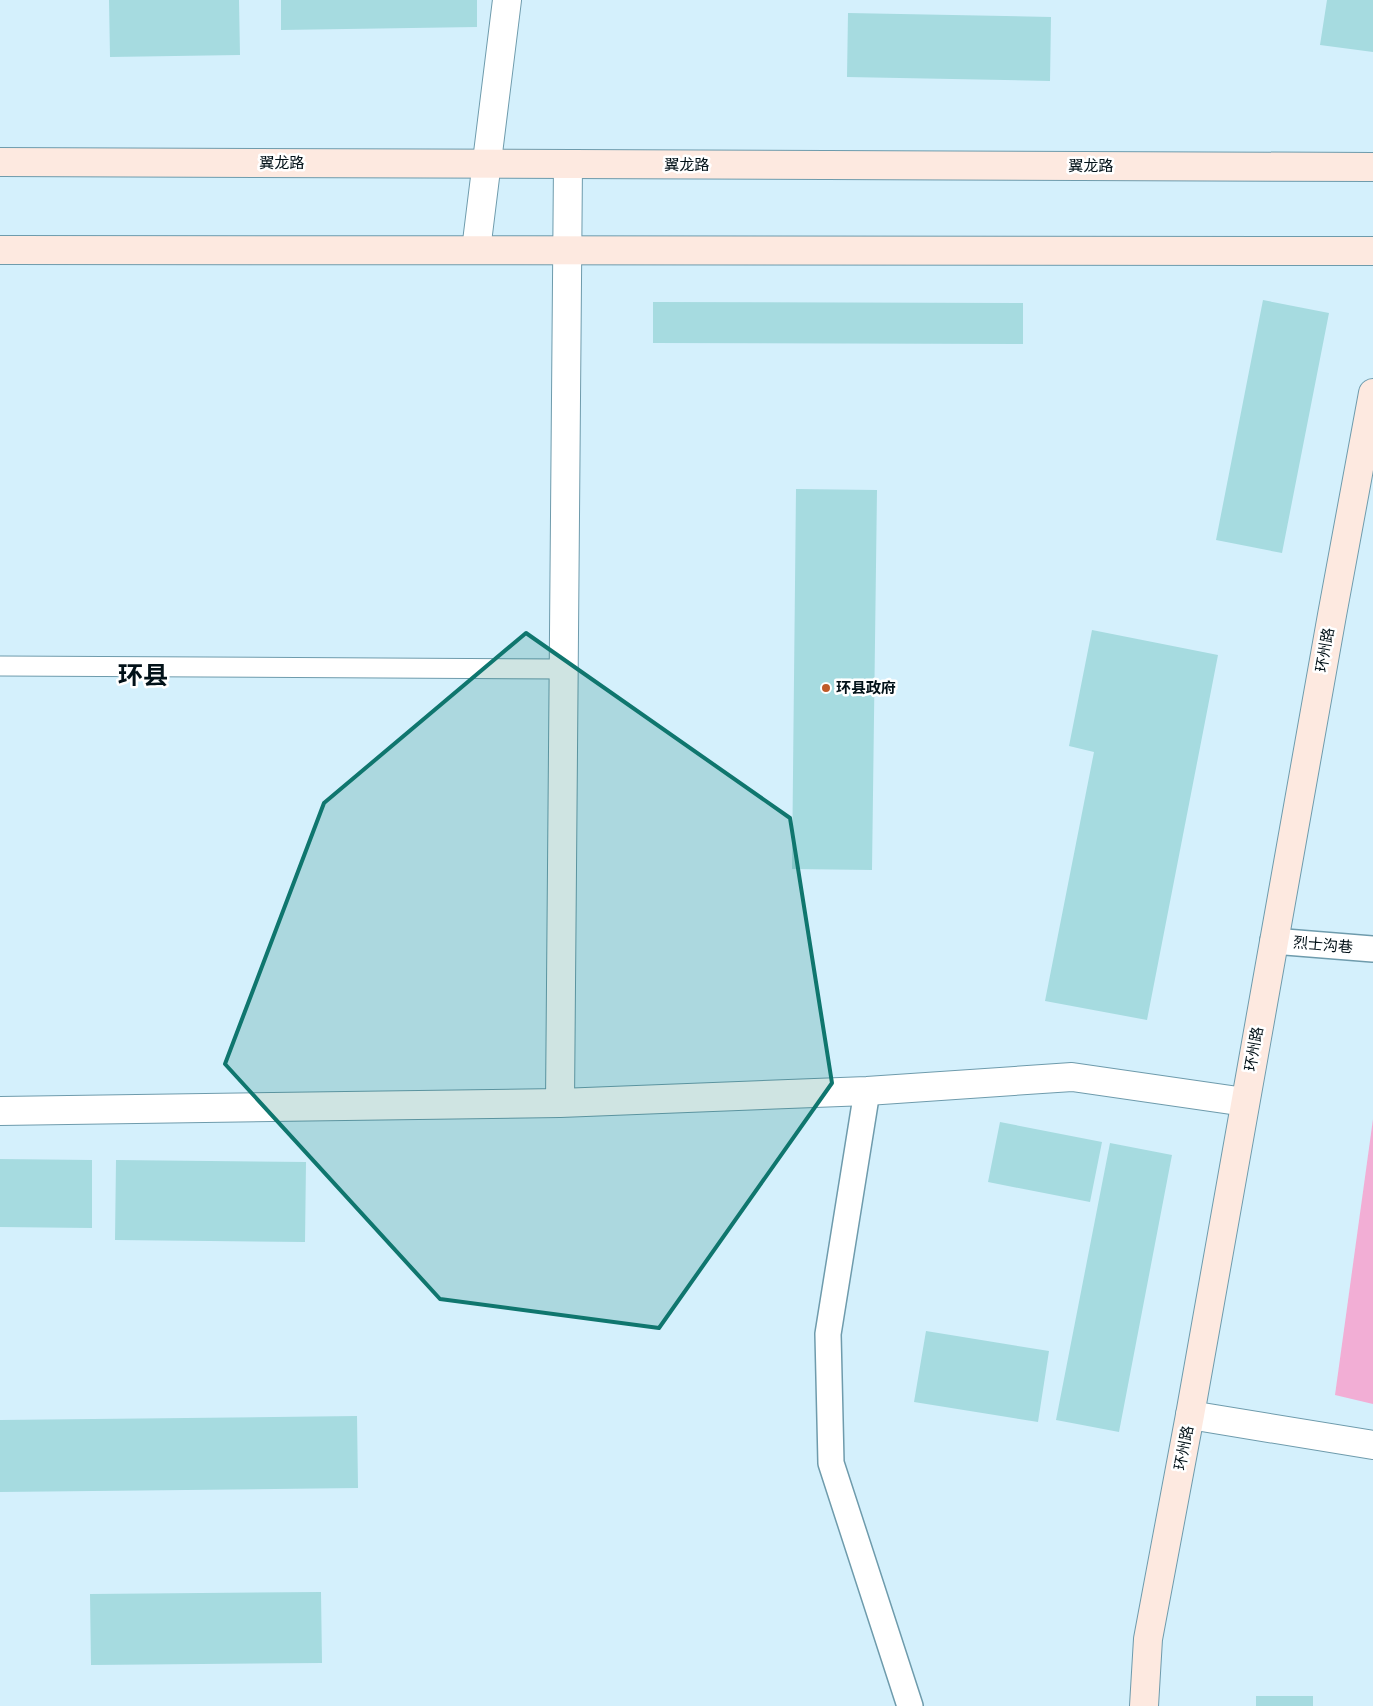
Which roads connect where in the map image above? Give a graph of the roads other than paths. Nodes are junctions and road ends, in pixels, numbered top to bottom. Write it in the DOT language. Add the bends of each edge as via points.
graph roads {
  1 [pos="507,0"];
  2 [pos="0,162"];
  3 [pos="487,164"];
  4 [pos="568,164"];
  5 [pos="1373,168"];
  6 [pos="0,250"];
  7 [pos="476,250"];
  8 [pos="568,250"];
  9 [pos="1373,251"];
  10 [pos="1373,393"];
  11 [pos="0,666"];
  12 [pos="563,669"];
  13 [pos="1274,941"];
  14 [pos="1373,949"];
  15 [pos="867,1091"];
  16 [pos="1245,1102"];
  17 [pos="560,1103"];
  18 [pos="0,1111"];
  19 [pos="1190,1415"];
  20 [pos="1373,1445"];
  21 [pos="910,1706"];
  22 [pos="1144,1706"];
  1 -- 3 [label="street"];
  2 -- 3 [label="main road, 翼龙路"];
  3 -- 4 [label="main road, 翼龙路"];
  3 -- 7 [label="street"];
  4 -- 5 [label="main road, 翼龙路"];
  4 -- 8 [label="street"];
  6 -- 7 [label="main road"];
  7 -- 8 [label="main road"];
  8 -- 9 [label="main road"];
  8 -- 12 [label="street"];
  10 -- 13 [label="main road, 环州路"];
  11 -- 12 [label="street"];
  12 -- 17 [label="street"];
  13 -- 14 [label="street, 烈士沟巷"];
  13 -- 16 [label="main road, 环州路"];
  15 -- 16 [label="street" via="1072,1077"];
  15 -- 17 [label="street"];
  15 -- 21 [label="street" via="828,1334 831,1463"];
  16 -- 19 [label="main road, 环州路"];
  17 -- 18 [label="street"];
  19 -- 20 [label="street"];
  19 -- 22 [label="main road, 环州路" via="1148,1639"];
}
